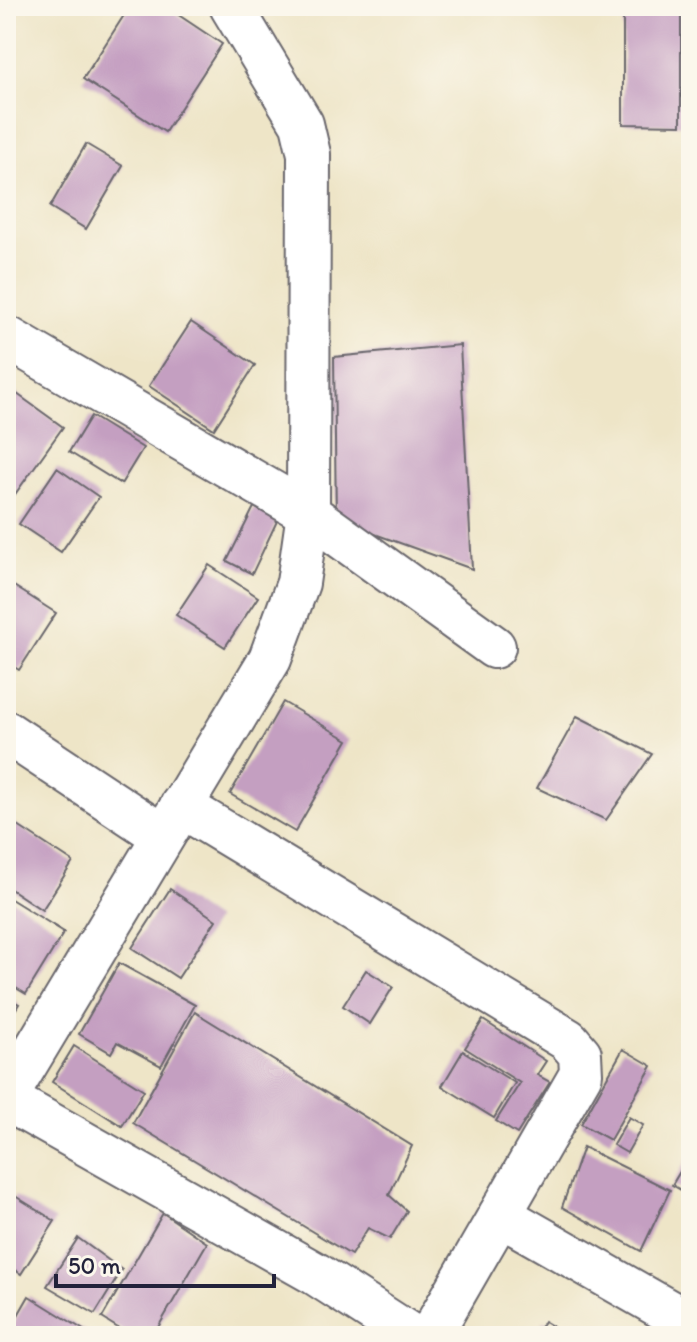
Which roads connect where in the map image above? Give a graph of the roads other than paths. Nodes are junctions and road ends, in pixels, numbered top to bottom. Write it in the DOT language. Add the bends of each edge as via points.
graph roads {
  1 [pos="231,6"];
  2 [pos="6,337"];
  3 [pos="308,513"];
  4 [pos="494,647"];
  5 [pos="6,732"];
  6 [pos="172,821"];
  7 [pos="6,1098"];
  8 [pos="500,1215"];
  9 [pos="691,1324"];
  10 [pos="412,1336"];
  11 [pos="430,1336"];
  1 -- 3 [label="street" via="302,124 309,154"];
  2 -- 3 [label="street"];
  3 -- 4 [label="street"];
  3 -- 6 [label="street" via="298,583 270,659"];
  5 -- 6 [label="street"];
  6 -- 7 [label="street"];
  6 -- 8 [label="street" via="568,1040 580,1054 581,1074"];
  7 -- 10 [label="street" via="316,1274"];
  8 -- 9 [label="street"];
  8 -- 11 [label="street"];
}
